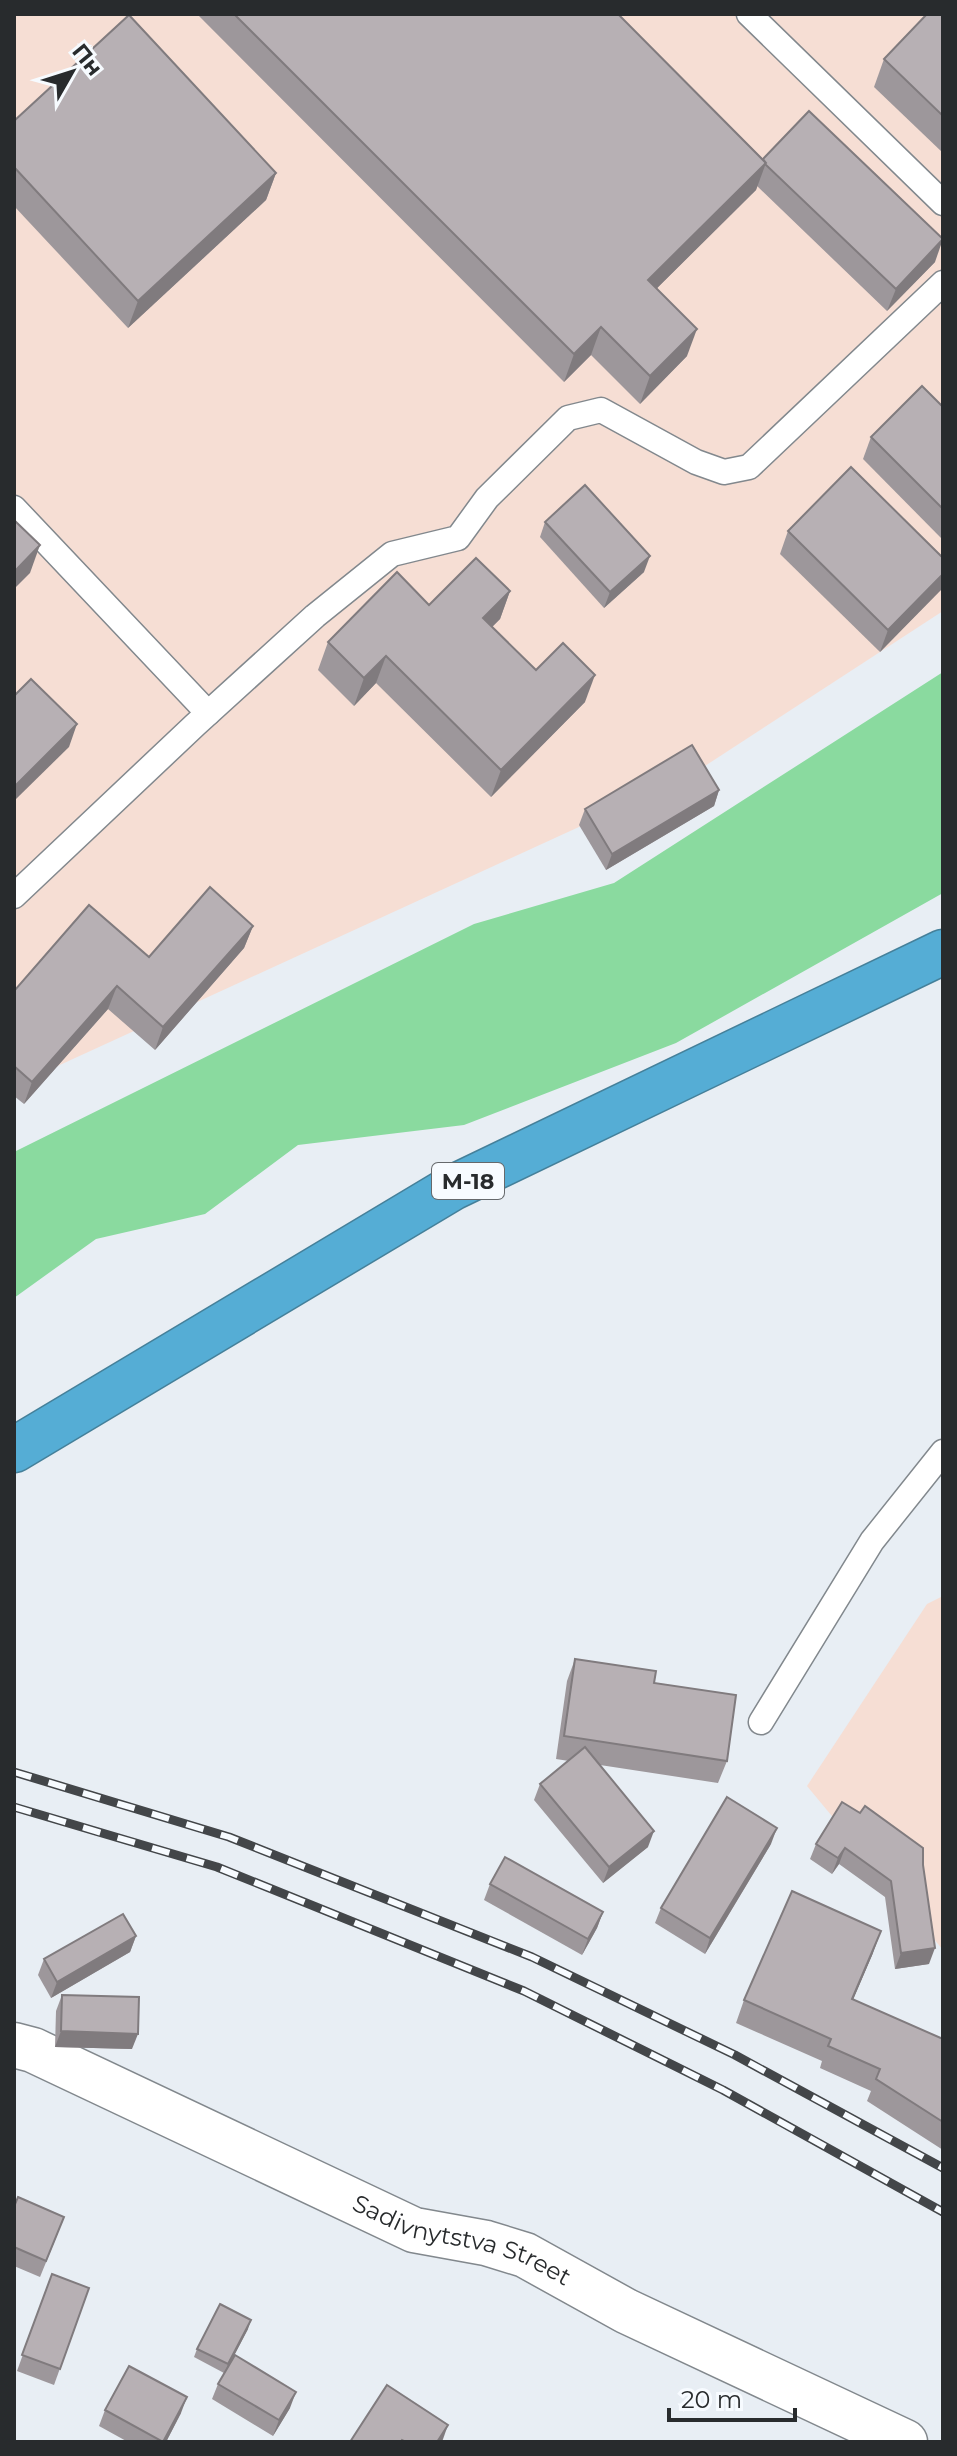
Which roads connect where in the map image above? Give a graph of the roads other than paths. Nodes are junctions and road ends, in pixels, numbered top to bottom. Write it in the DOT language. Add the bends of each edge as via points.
graph roads {
  1 [pos="749,14"];
  2 [pos="943,203"];
  3 [pos="943,283"];
  4 [pos="14,508"];
  5 [pos="208,713"];
  6 [pos="14,896"];
  7 [pos="943,952"];
  8 [pos="14,1450"];
  9 [pos="943,1452"];
  10 [pos="761,1722"];
  11 [pos="14,2045"];
  12 [pos="905,2442"];
  1 -- 2 [label="lane"];
  3 -- 5 [label="lane" via="749,467 724,472 696,462 601,410 568,418 487,498 458,538 392,554"];
  4 -- 5 [label="lane"];
  5 -- 6 [label="lane"];
  7 -- 8 [label="highway, М-18" via="452,1188"];
  9 -- 10 [label="lane" via="872,1541"];
  11 -- 12 [label="street, Sadivnytstva Street" via="414,2230 525,2255 626,2311"];
}
